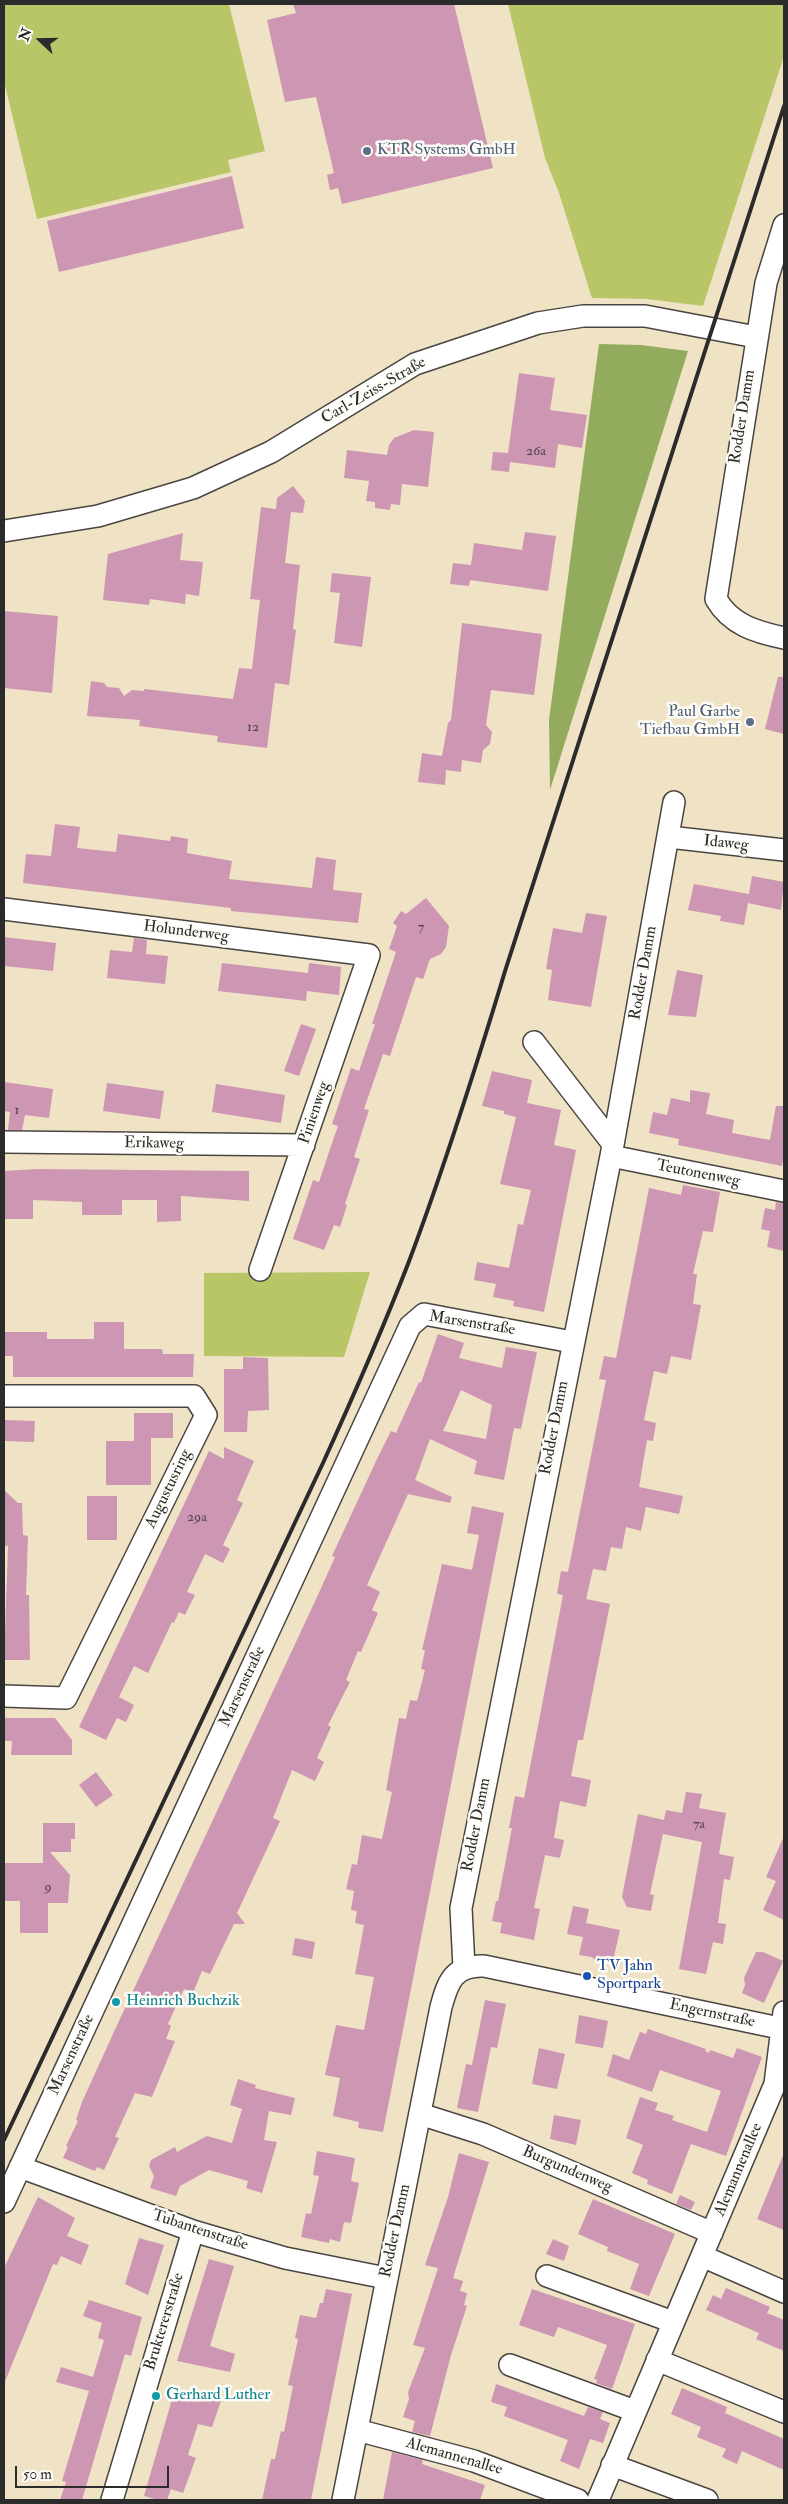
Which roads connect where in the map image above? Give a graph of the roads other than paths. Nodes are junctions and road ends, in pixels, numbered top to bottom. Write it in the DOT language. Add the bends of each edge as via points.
graph roads {
  1 [pos="784,225"];
  2 [pos="756,338"];
  3 [pos="4,530"];
  4 [pos="784,638"];
  5 [pos="674,802"];
  6 [pos="669,837"];
  7 [pos="784,850"];
  8 [pos="4,909"];
  9 [pos="369,956"];
  10 [pos="534,1042"];
  11 [pos="4,1142"];
  12 [pos="304,1145"];
  13 [pos="612,1150"];
  14 [pos="784,1191"];
  15 [pos="260,1270"];
  16 [pos="572,1342"];
  17 [pos="4,1396"];
  18 [pos="4,1696"];
  19 [pos="464,1968"];
  20 [pos="783,2023"];
  21 [pos="420,2114"];
  22 [pos="20,2167"];
  23 [pos="4,2202"];
  24 [pos="193,2231"];
  25 [pos="712,2233"];
  26 [pos="702,2256"];
  27 [pos="547,2276"];
  28 [pos="386,2278"];
  29 [pos="784,2292"];
  30 [pos="673,2322"];
  31 [pos="657,2360"];
  32 [pos="510,2365"];
  33 [pos="635,2411"];
  34 [pos="784,2412"];
  35 [pos="357,2430"];
  36 [pos="612,2465"];
  37 [pos="112,2500"];
  38 [pos="343,2500"];
  39 [pos="578,2500"];
  40 [pos="598,2500"];
  41 [pos="707,2500"];
  1 -- 2 [label="street, Rodder Damm" via="766,283"];
  2 -- 3 [label="street, Carl-Zeiss-Straße" via="645,316 583,316 538,323 415,364 271,452 193,488 98,516"];
  2 -- 4 [label="street, Rodder Damm" via="716,599 735,622"];
  5 -- 6 [label="street, Rodder Damm"];
  6 -- 7 [label="street, Idaweg"];
  6 -- 13 [label="street, Rodder Damm"];
  8 -- 9 [label="street, Holunderweg"];
  9 -- 12 [label="street, Pinienweg"];
  10 -- 13 [label="street"];
  11 -- 12 [label="street, Erikaweg"];
  12 -- 15 [label="street, Pinienweg"];
  13 -- 14 [label="street, Teutonenweg"];
  13 -- 16 [label="street, Rodder Damm"];
  16 -- 19 [label="street, Rodder Damm" via="461,1908"];
  16 -- 22 [label="street, Marsenstraße" via="424,1314 410,1326"];
  17 -- 18 [label="street, Augustusring" via="194,1396 206,1415 66,1698"];
  19 -- 20 [label="street, Engernstraße" via="484,1966"];
  19 -- 21 [label="street, Rodder Damm" via="453,1976 445,1992"];
  20 -- 25 [label="street, Alemannenallee" via="775,2084"];
  21 -- 25 [label="street, Burgundenweg" via="483,2134"];
  21 -- 28 [label="street, Rodder Damm"];
  22 -- 23 [label="street, Marsenstraße"];
  22 -- 24 [label="street, Tubantenstraße"];
  24 -- 28 [label="street, Tubantenstraße" via="285,2258"];
  24 -- 37 [label="street, Bruktererstraße"];
  25 -- 26 [label="street, Alemannenallee"];
  26 -- 29 [label="street"];
  26 -- 30 [label="street, Alemannenallee"];
  27 -- 30 [label="street"];
  28 -- 35 [label="street, Rodder Damm"];
  30 -- 31 [label="street, Alemannenallee"];
  31 -- 33 [label="street, Alemannenallee"];
  31 -- 34 [label="street"];
  32 -- 33 [label="street"];
  33 -- 36 [label="street, Alemannenallee"];
  35 -- 38 [label="street, Rodder Damm"];
  35 -- 39 [label="street, Alemannenallee" via="474,2461"];
  36 -- 40 [label="street, Alemannenallee"];
  36 -- 41 [label="street"];
}
